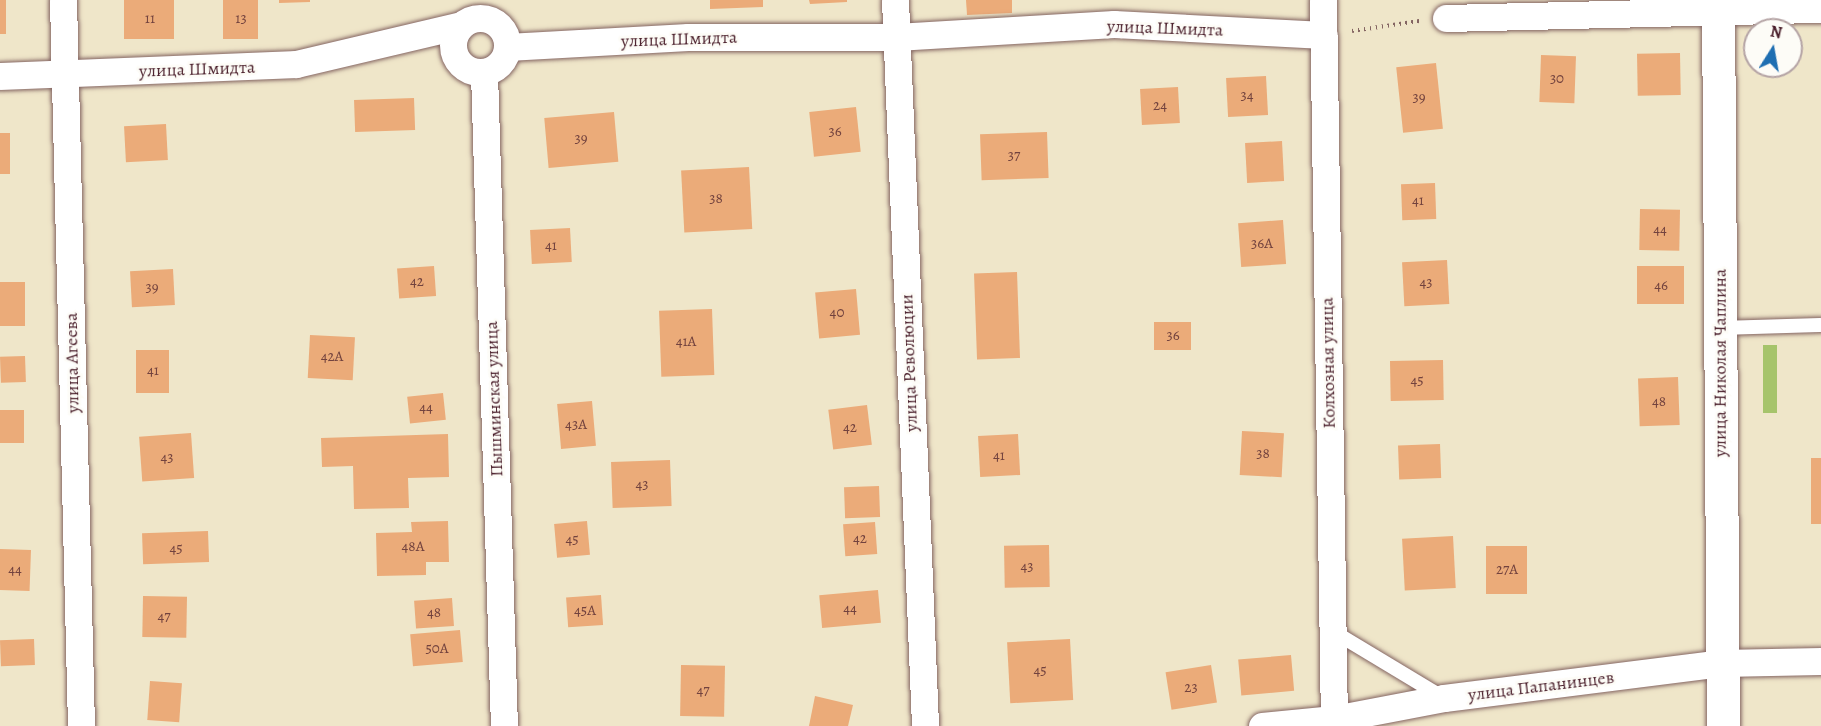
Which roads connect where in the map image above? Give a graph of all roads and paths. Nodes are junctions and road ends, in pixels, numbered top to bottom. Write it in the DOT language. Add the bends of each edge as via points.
graph roads {
  1 [pos="63,0"];
  2 [pos="895,0"];
  3 [pos="1323,0"];
  4 [pos="1718,7"];
  5 [pos="1821,9"];
  6 [pos="477,14"];
  7 [pos="1446,18"];
  8 [pos="1324,35"];
  9 [pos="896,37"];
  10 [pos="507,47"];
  11 [pos="484,72"];
  12 [pos="65,73"];
  13 [pos="0,76"];
  14 [pos="1821,325"];
  15 [pos="1719,328"];
  16 [pos="1331,630"];
  17 [pos="1821,661"];
  18 [pos="1721,663"];
  19 [pos="1444,698"];
  20 [pos="1334,723"];
  21 [pos="81,726"];
  22 [pos="504,726"];
  23 [pos="925,726"];
  24 [pos="1262,726"];
  25 [pos="1723,726"];
  1 -- 12 [label="street, улица Агеева"];
  2 -- 9 [label="street, улица Революции"];
  3 -- 8 [label="street, Колхозная улица"];
  4 -- 5 [label="street"];
  4 -- 7 [label="street"];
  4 -- 15 [label="street, улица Николая Чаплина"];
  6 -- 10 [label="street" via="502,28"];
  6 -- 11 [label="street" via="452,46 455,57 472,72"];
  6 -- 12 [label="street, улица Шмидта" via="296,64"];
  7 -- 8 [label="path"];
  8 -- 9 [label="street, улица Шмидта" via="1114,24"];
  8 -- 16 [label="street, Колхозная улица"];
  9 -- 10 [label="street, улица Шмидта" via="687,37"];
  9 -- 23 [label="street, улица Революции"];
  10 -- 11 [label="street" via="500,64"];
  11 -- 22 [label="street, Пышминская улица"];
  12 -- 13 [label="street, улица Шмидта"];
  12 -- 21 [label="street, улица Агеева"];
  14 -- 15 [label="lane"];
  15 -- 18 [label="street, улица Николая Чаплина"];
  16 -- 19 [label="lane"];
  16 -- 20 [label="street, Колхозная улица"];
  17 -- 18 [label="street, улица Папанинцев"];
  18 -- 19 [label="street, улица Папанинцев"];
  18 -- 25 [label="street, улица Николая Чаплина"];
  19 -- 20 [label="street, улица Папанинцев"];
  20 -- 24 [label="street, улица Папанинцев"];
}
